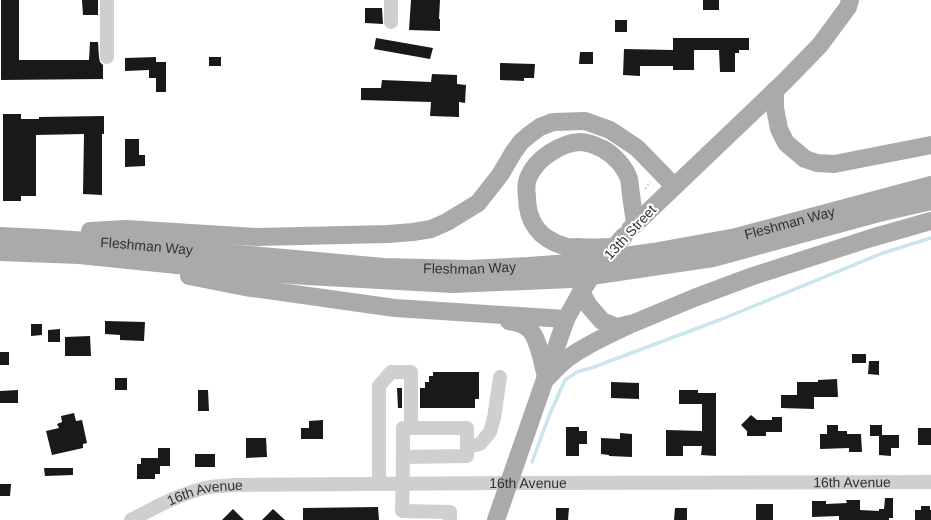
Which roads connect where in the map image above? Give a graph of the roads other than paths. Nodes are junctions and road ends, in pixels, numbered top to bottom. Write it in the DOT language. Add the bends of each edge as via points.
graph roads {
  1 [pos="107,0"];
  2 [pos="391,0"];
  3 [pos="850,0"];
  4 [pos="391,22"];
  5 [pos="107,57"];
  6 [pos="775,90"];
  7 [pos="931,145"];
  8 [pos="931,185"];
  9 [pos="674,186"];
  10 [pos="931,201"];
  11 [pos="931,221"];
  12 [pos="629,230"];
  13 [pos="0,235"];
  14 [pos="736,237"];
  15 [pos="0,252"];
  16 [pos="79,255"];
  17 [pos="581,292"];
  18 [pos="464,313"];
  19 [pos="566,319"];
  20 [pos="634,323"];
  21 [pos="500,377"];
  22 [pos="545,378"];
  23 [pos="411,428"];
  24 [pos="467,447"];
  25 [pos="403,457"];
  26 [pos="931,482"];
  27 [pos="508,483"];
  28 [pos="379,484"];
  29 [pos="403,484"];
  30 [pos="131,520"];
  31 [pos="450,520"];
  32 [pos="496,520"];
  1 -- 5 [label="street"];
  2 -- 4 [label="street"];
  3 -- 6 [label="main road, 13th Street" via="848,7 820,45"];
  6 -- 7 [label="main road" via="779,129 786,143 805,159 834,164"];
  6 -- 9 [label="main road, 13th Street"];
  8 -- 14 [label="main road, Fleshman Way"];
  9 -- 12 [label="main road, 13th Street"];
  9 -- 13 [label="main road" via="637,148 610,130 585,120 553,122 540,127 521,142 478,203 431,229 388,234 272,236 126,229"];
  10 -- 16 [label="main road, Fleshman Way" via="713,258 571,279 454,284 307,276"];
  11 -- 20 [label="main road" via="753,276"];
  12 -- 14 [label="main road" via="629,179 610,153 595,145 581,142 557,149 535,166 526,190 529,216 536,229 548,240 565,247 645,245"];
  12 -- 17 [label="main road, 13th Street, bridge" via="599,265"];
  13 -- 14 [label="main road, Fleshman Way" via="384,267 468,269 582,262"];
  15 -- 16 [label="main road, Fleshman Way"];
  16 -- 18 [label="main road" via="253,288 395,308"];
  17 -- 19 [label="main road, 13th Street"];
  17 -- 20 [label="main road" via="602,321 617,326"];
  18 -- 19 [label="main road"];
  18 -- 22 [label="main road" via="515,322 529,328 539,348"];
  19 -- 22 [label="main road, 13th Street"];
  20 -- 22 [label="main road" via="590,343 566,359"];
  21 -- 24 [label="street" via="490,432 480,444"];
  22 -- 27 [label="main road, 13th Street"];
  23 -- 24 [label="street" via="467,428"];
  23 -- 25 [label="street" via="403,428"];
  23 -- 28 [label="street" via="411,372 391,372 379,386"];
  24 -- 25 [label="street" via="467,456"];
  25 -- 29 [label="street"];
  26 -- 27 [label="street, 16th Avenue"];
  27 -- 29 [label="street, 16th Avenue"];
  27 -- 32 [label="main road, 13th Street"];
  28 -- 29 [label="street, 16th Avenue"];
  28 -- 30 [label="street, 16th Avenue" via="210,487 169,500"];
  29 -- 31 [label="street" via="402,511 450,512"];
}
